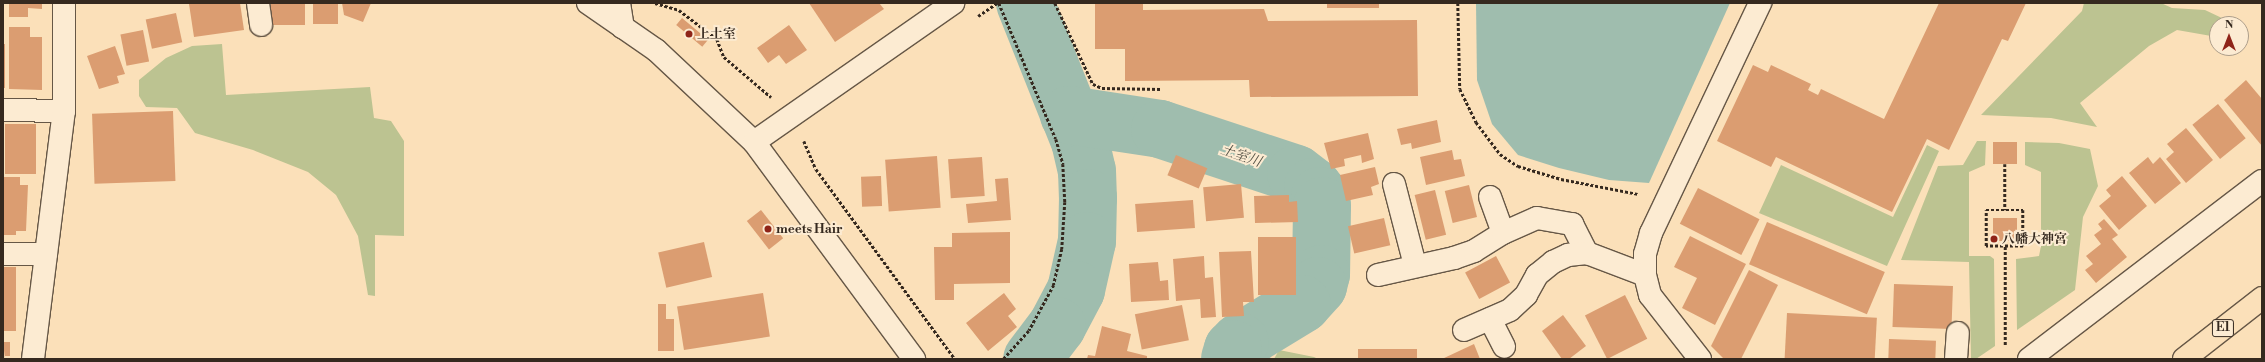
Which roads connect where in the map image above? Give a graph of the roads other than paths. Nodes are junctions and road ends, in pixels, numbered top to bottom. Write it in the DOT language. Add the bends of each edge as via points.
graph roads {
  1 [pos="64,3"];
  2 [pos="258,3"];
  3 [pos="588,3"];
  4 [pos="619,3"];
  5 [pos="953,3"];
  6 [pos="1760,3"];
  7 [pos="260,25"];
  8 [pos="623,28"];
  9 [pos="3,110"];
  10 [pos="64,111"];
  11 [pos="754,142"];
  12 [pos="2262,181"];
  13 [pos="1394,184"];
  14 [pos="1490,197"];
  15 [pos="1503,233"];
  16 [pos="1587,253"];
  17 [pos="3,254"];
  18 [pos="46,254"];
  19 [pos="1415,265"];
  20 [pos="1378,275"];
  21 [pos="1645,275"];
  22 [pos="2262,298"];
  23 [pos="1490,319"];
  24 [pos="1464,330"];
  25 [pos="1958,333"];
  26 [pos="1504,347"];
  27 [pos="33,359"];
  28 [pos="914,359"];
  29 [pos="1700,359"];
  30 [pos="1956,359"];
  31 [pos="2029,359"];
  32 [pos="2184,359"];
  1 -- 10 [label="street"];
  2 -- 7 [label="street"];
  3 -- 8 [label="street"];
  4 -- 8 [label="street"];
  5 -- 11 [label="street"];
  6 -- 21 [label="street" via="1647,244"];
  8 -- 11 [label="street" via="656,50"];
  9 -- 10 [label="street"];
  10 -- 18 [label="street"];
  11 -- 28 [label="street"];
  12 -- 31 [label="street"];
  13 -- 19 [label="street"];
  14 -- 15 [label="street"];
  15 -- 16 [label="street" via="1537,218 1572,224"];
  15 -- 19 [label="street" via="1474,251 1448,260"];
  16 -- 21 [label="street"];
  16 -- 23 [label="street" via="1568,255 1553,262 1537,275 1518,303"];
  17 -- 18 [label="street"];
  18 -- 27 [label="street"];
  19 -- 20 [label="street"];
  21 -- 29 [label="street" via="1650,295"];
  22 -- 32 [label="highway, E1"];
  23 -- 24 [label="street"];
  23 -- 26 [label="street"];
  25 -- 30 [label="street"];
}
